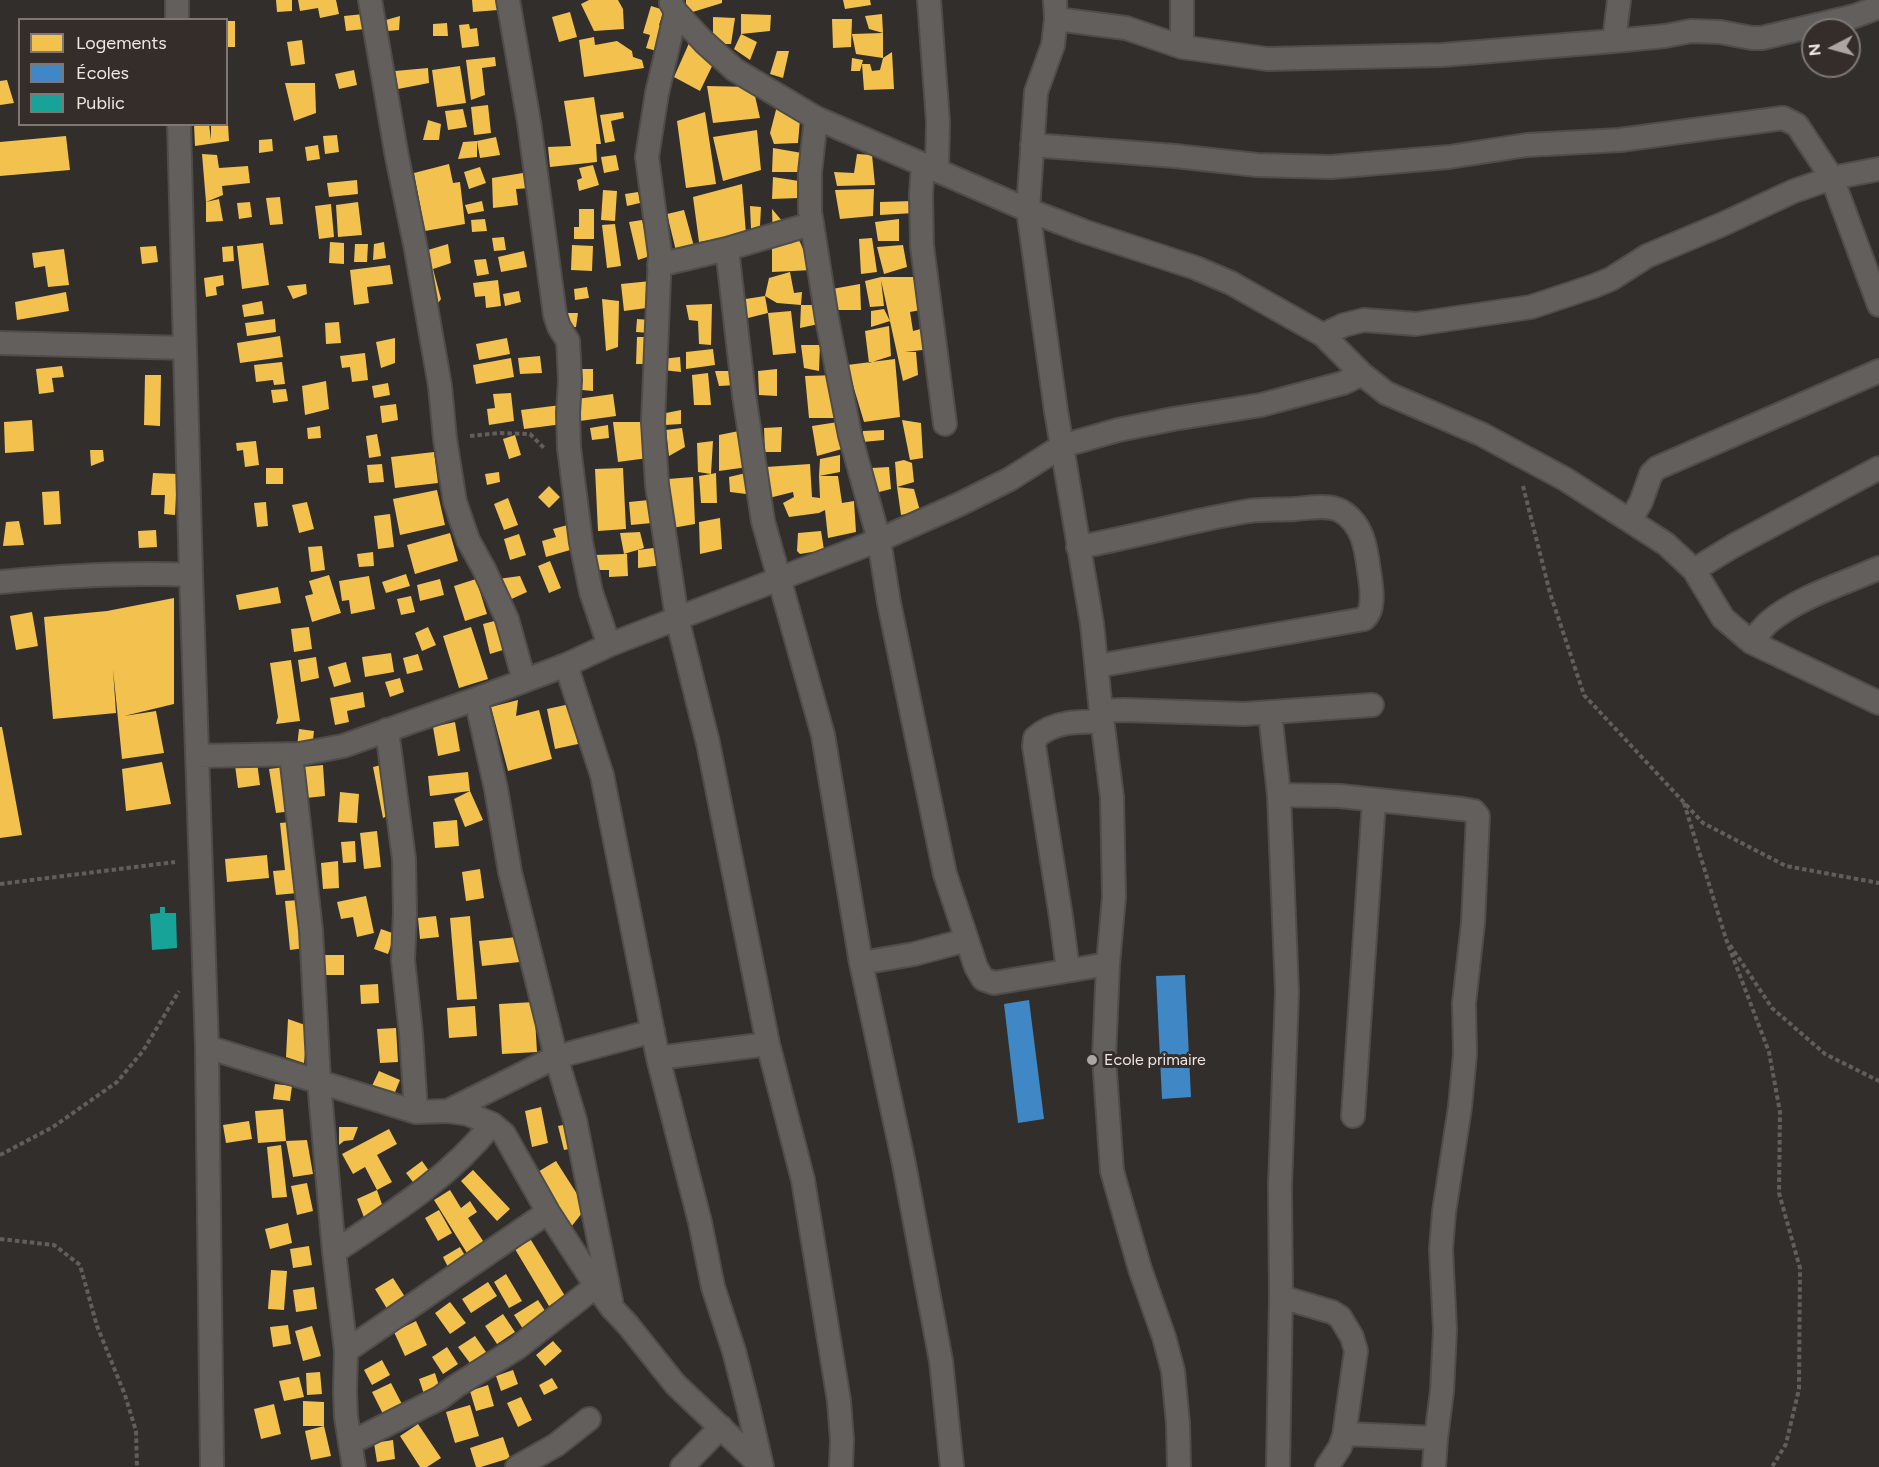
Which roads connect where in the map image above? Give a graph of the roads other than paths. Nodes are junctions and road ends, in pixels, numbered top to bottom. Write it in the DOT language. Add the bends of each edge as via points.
graph roads {
  1 [pos="177,0"];
  2 [pos="370,0"];
  3 [pos="508,0"];
  4 [pos="929,0"];
  5 [pos="1182,0"];
  6 [pos="1619,0"];
  7 [pos="673,6"];
  8 [pos="1879,7"];
  9 [pos="1056,10"];
  10 [pos="177,18"];
  11 [pos="1614,41"];
  12 [pos="1182,47"];
  13 [pos="816,118"];
  14 [pos="180,126"];
  15 [pos="1032,145"];
  16 [pos="930,167"];
  17 [pos="1879,169"];
  18 [pos="1832,178"];
  19 [pos="1028,210"];
  20 [pos="811,224"];
  21 [pos="728,249"];
  22 [pos="659,265"];
  23 [pos="1879,305"];
  24 [pos="1323,335"];
  25 [pos="0,343"];
  26 [pos="184,348"];
  27 [pos="1879,371"];
  28 [pos="1362,374"];
  29 [pos="945,424"];
  30 [pos="1062,446"];
  31 [pos="1879,468"];
  32 [pos="1630,520"];
  33 [pos="879,540"];
  34 [pos="1078,547"];
  35 [pos="1879,568"];
  36 [pos="1694,570"];
  37 [pos="191,575"];
  38 [pos="779,579"];
  39 [pos="0,582"];
  40 [pos="677,618"];
  41 [pos="1751,642"];
  42 [pos="609,645"];
  43 [pos="566,665"];
  44 [pos="1097,666"];
  45 [pos="524,680"];
  46 [pos="476,699"];
  47 [pos="1879,703"];
  48 [pos="1372,705"];
  49 [pos="1270,713"];
  50 [pos="1101,717"];
  51 [pos="387,730"];
  52 [pos="291,755"];
  53 [pos="197,756"];
  54 [pos="1279,795"];
  55 [pos="1374,801"];
  56 [pos="967,940"];
  57 [pos="861,963"];
  58 [pos="1108,964"];
  59 [pos="1068,970"];
  60 [pos="653,1032"];
  61 [pos="768,1044"];
  62 [pos="207,1047"];
  63 [pos="556,1057"];
  64 [pos="658,1058"];
  65 [pos="320,1081"];
  66 [pos="448,1111"];
  67 [pos="416,1112"];
  68 [pos="1353,1116"];
  69 [pos="492,1124"];
  70 [pos="548,1212"];
  71 [pos="334,1252"];
  72 [pos="596,1286"];
  73 [pos="1281,1297"];
  74 [pos="612,1308"];
  75 [pos="346,1351"];
  76 [pos="210,1419"];
  77 [pos="589,1419"];
  78 [pos="721,1427"];
  79 [pos="1344,1436"];
  80 [pos="1436,1438"];
  81 [pos="350,1443"];
  82 [pos="212,1467"];
  83 [pos="228,1467"];
  84 [pos="354,1467"];
  85 [pos="517,1467"];
  86 [pos="682,1467"];
  87 [pos="762,1467"];
  88 [pos="841,1467"];
  89 [pos="952,1467"];
  90 [pos="1179,1467"];
  91 [pos="1278,1467"];
  92 [pos="1327,1467"];
  93 [pos="1434,1467"];
  1 -- 10 [label="street"];
  2 -- 45 [label="street" via="440,386 455,502 461,523 507,619"];
  3 -- 42 [label="street" via="555,315 568,341 569,448 581,542 591,592"];
  4 -- 16 [label="street" via="938,122"];
  5 -- 12 [label="street"];
  6 -- 11 [label="street"];
  7 -- 13 [label="street" via="735,70"];
  7 -- 22 [label="street" via="647,157"];
  8 -- 11 [label="street" via="1762,38 1698,31"];
  9 -- 12 [label="street"];
  9 -- 15 [label="street" via="1051,53 1035,92"];
  11 -- 12 [label="street" via="1442,55 1267,59"];
  13 -- 16 [label="street"];
  13 -- 20 [label="street" via="810,173"];
  14 -- 26 [label="street"];
  15 -- 18 [label="street" via="1257,165 1331,166 1449,158 1527,145 1620,140 1783,118 1797,125"];
  15 -- 19 [label="street"];
  16 -- 19 [label="street"];
  16 -- 29 [label="street" via="921,194 922,246"];
  17 -- 18 [label="street"];
  18 -- 23 [label="street"];
  18 -- 24 [label="street" via="1647,256 1611,279 1531,307 1416,324 1364,320"];
  19 -- 24 [label="street" via="1231,282"];
  19 -- 30 [label="street"];
  20 -- 21 [label="street"];
  20 -- 33 [label="street" via="850,435"];
  21 -- 22 [label="street"];
  21 -- 38 [label="street" via="763,521"];
  22 -- 40 [label="street" via="653,422 657,484"];
  24 -- 28 [label="street"];
  25 -- 26 [label="street"];
  26 -- 37 [label="street"];
  27 -- 32 [label="street" via="1657,468"];
  28 -- 30 [label="street" via="1343,383 1261,405 1118,430"];
  28 -- 32 [label="street" via="1386,393 1481,434 1565,479"];
  30 -- 33 [label="street" via="1010,479"];
  30 -- 34 [label="street"];
  31 -- 36 [label="street"];
  32 -- 36 [label="street" via="1666,544"];
  33 -- 38 [label="street"];
  33 -- 56 [label="street" via="945,874"];
  34 -- 44 [label="street"];
  34 -- 44 [label="street" via="1249,511 1336,509 1362,534 1371,580 1371,603 1364,619"];
  35 -- 41 [label="street" via="1785,611"];
  36 -- 41 [label="street" via="1723,618"];
  37 -- 39 [label="street"];
  37 -- 53 [label="street"];
  38 -- 40 [label="street"];
  38 -- 57 [label="street" via="823,735"];
  40 -- 42 [label="street"];
  40 -- 61 [label="street" via="708,743"];
  41 -- 47 [label="street"];
  42 -- 43 [label="street"];
  43 -- 45 [label="street"];
  43 -- 60 [label="street" via="602,775"];
  44 -- 50 [label="street"];
  45 -- 46 [label="street"];
  46 -- 51 [label="street"];
  46 -- 63 [label="street" via="510,872"];
  48 -- 49 [label="street"];
  49 -- 50 [label="street"];
  49 -- 54 [label="street"];
  50 -- 58 [label="street" via="1113,797 1114,897"];
  50 -- 59 [label="street" via="1059,726 1035,738"];
  51 -- 52 [label="street" via="343,746"];
  51 -- 67 [label="street" via="404,859 403,960"];
  52 -- 53 [label="street"];
  52 -- 65 [label="street" via="311,930"];
  53 -- 62 [label="street"];
  54 -- 55 [label="street"];
  54 -- 73 [label="street" via="1287,992 1280,1186"];
  55 -- 68 [label="street"];
  55 -- 80 [label="street" via="1471,810 1478,816 1460,1107 1442,1240 1445,1330 1443,1391"];
  56 -- 57 [label="street"];
  56 -- 59 [label="street" via="983,979 994,982"];
  57 -- 89 [label="street" via="941,1361"];
  58 -- 59 [label="street"];
  58 -- 90 [label="street" via="1104,1058 1112,1171 1173,1371"];
  60 -- 63 [label="street"];
  60 -- 64 [label="street"];
  61 -- 64 [label="street"];
  61 -- 88 [label="street" via="803,1179 838,1390"];
  62 -- 65 [label="street"];
  62 -- 76 [label="street"];
  63 -- 66 [label="street"];
  63 -- 74 [label="street" via="575,1120"];
  64 -- 87 [label="street" via="712,1287 734,1351"];
  65 -- 67 [label="street"];
  65 -- 71 [label="street"];
  66 -- 67 [label="street"];
  66 -- 69 [label="street"];
  69 -- 70 [label="street" via="504,1134"];
  69 -- 71 [label="street" via="441,1177"];
  70 -- 72 [label="street"];
  70 -- 75 [label="street"];
  71 -- 75 [label="street"];
  72 -- 74 [label="street"];
  72 -- 81 [label="street" via="517,1348 440,1398"];
  73 -- 79 [label="street" via="1332,1312 1352,1336 1356,1351"];
  73 -- 91 [label="street"];
  74 -- 78 [label="street" via="675,1384"];
  75 -- 81 [label="street"];
  76 -- 82 [label="street"];
  76 -- 83 [label="street"];
  77 -- 85 [label="street" via="556,1445"];
  78 -- 86 [label="street"];
  78 -- 87 [label="street"];
  79 -- 80 [label="street"];
  79 -- 92 [label="street"];
  80 -- 93 [label="street"];
  81 -- 84 [label="street"];
}
